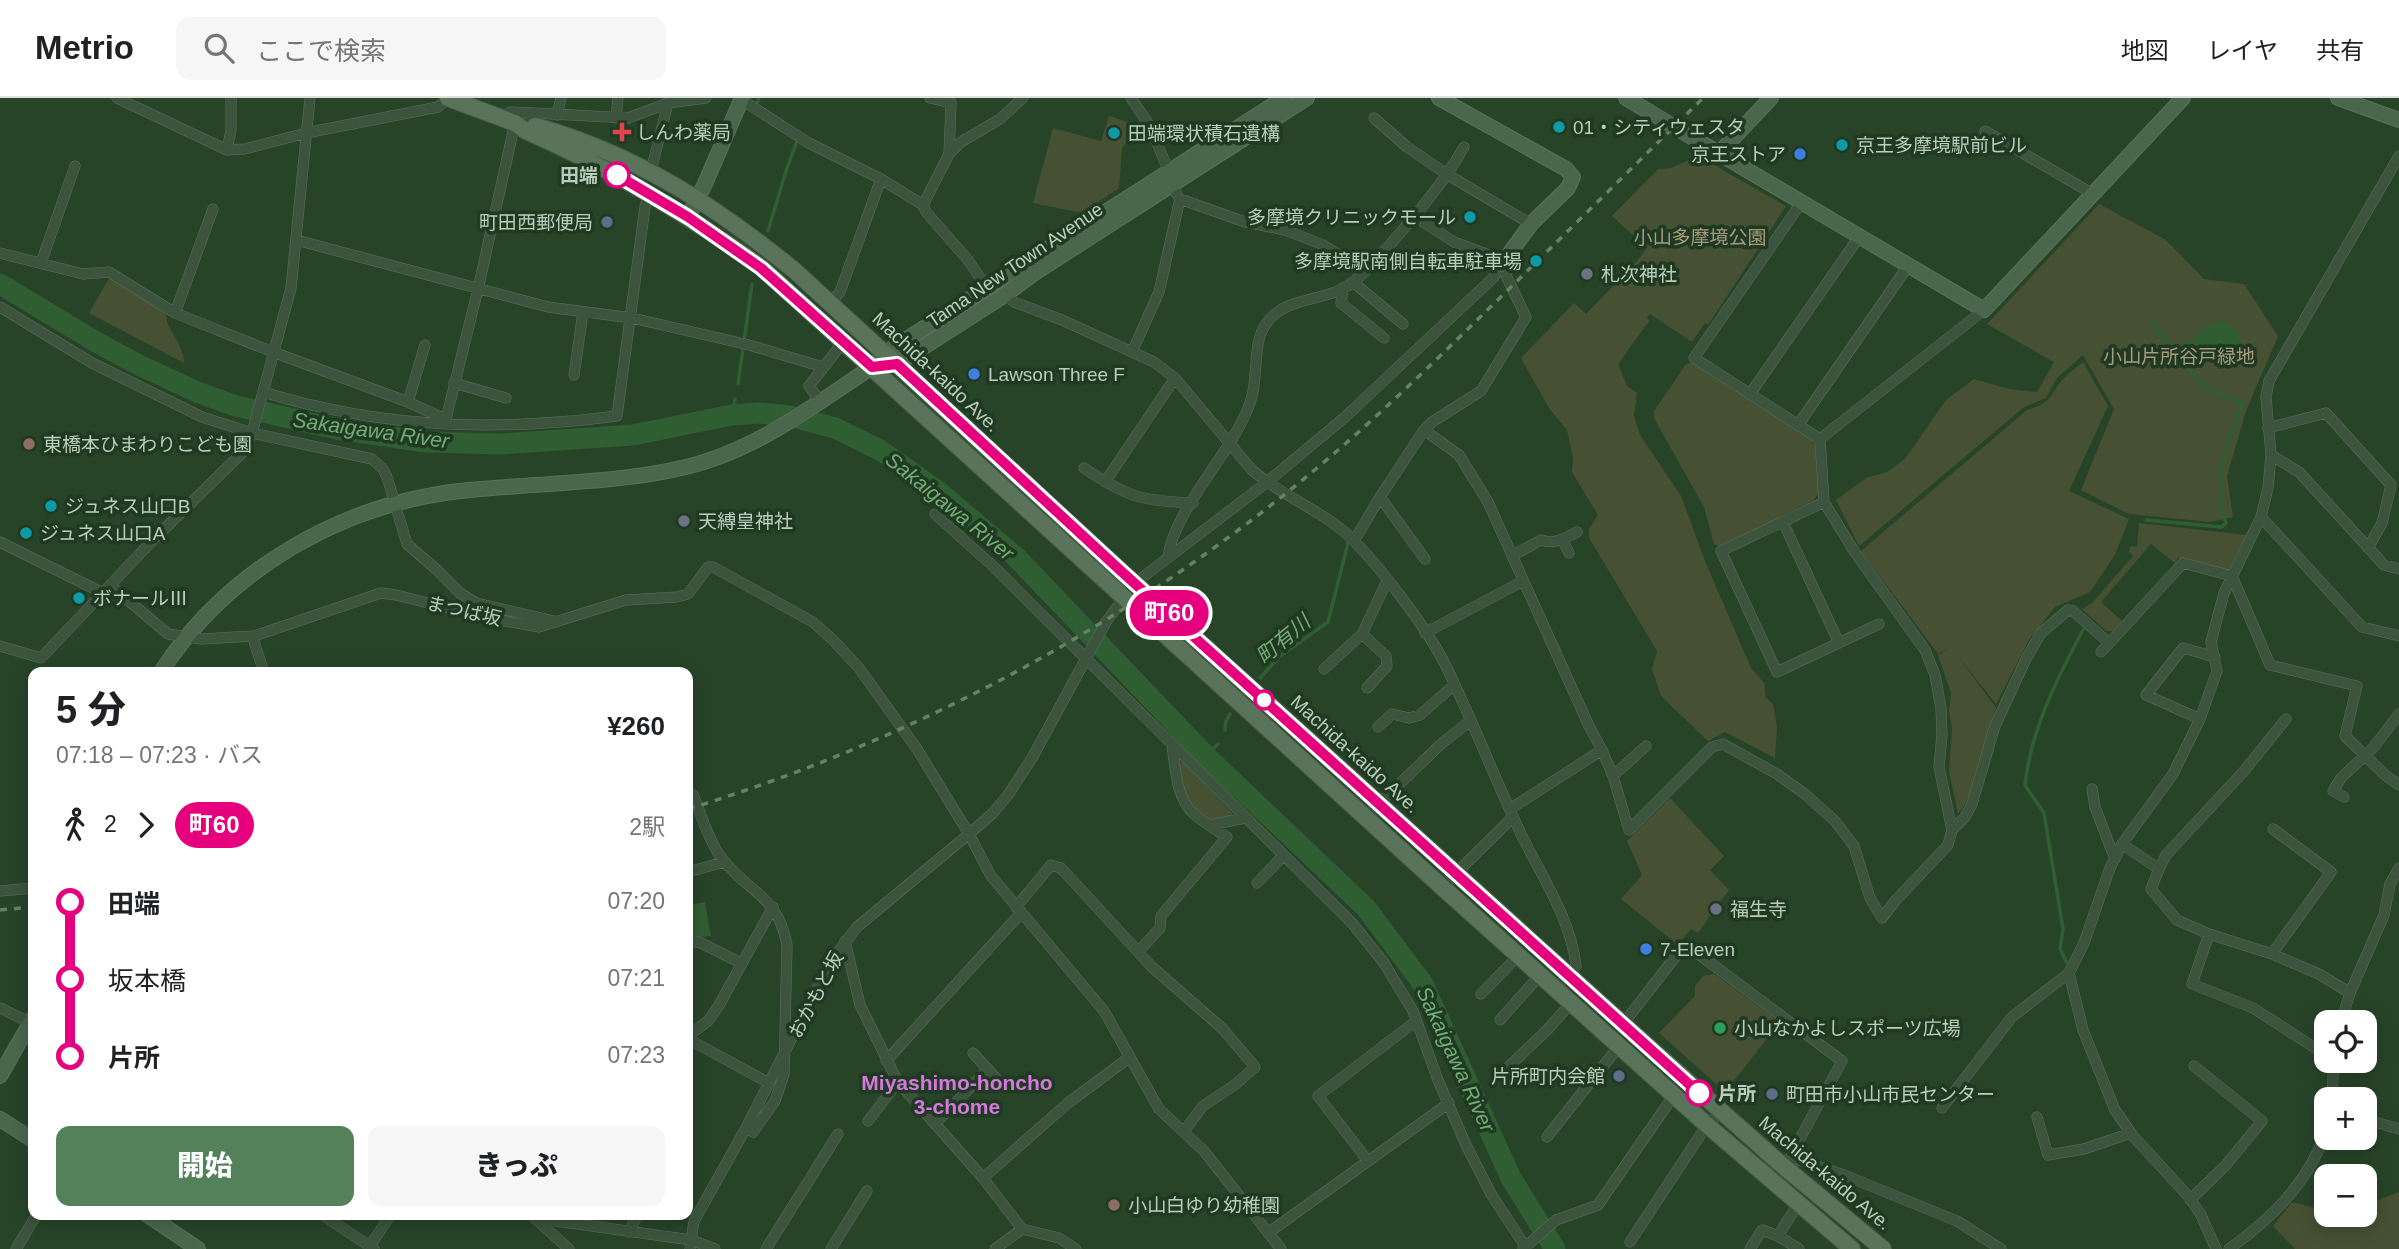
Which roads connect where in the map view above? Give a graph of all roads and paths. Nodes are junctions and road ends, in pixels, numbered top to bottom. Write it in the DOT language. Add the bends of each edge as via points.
graph roads {
  1 [pos="117,98"];
  2 [pos="231,98"];
  3 [pos="310,98"];
  4 [pos="448,98"];
  5 [pos="561,98"];
  6 [pos="618,98"];
  7 [pos="706,98"];
  8 [pos="741,98"];
  9 [pos="930,98"];
  10 [pos="1023,98"];
  11 [pos="1130,98"];
  12 [pos="1284,98"];
  13 [pos="1307,98"];
  14 [pos="1438,98"];
  15 [pos="1626,98"];
  16 [pos="1771,98"];
  17 [pos="2183,98"];
  18 [pos="2337,98"];
  19 [pos="668,103"];
  20 [pos="556,115"];
  21 [pos="616,118"];
  22 [pos="1374,118"];
  23 [pos="520,120"];
  24 [pos="2399,120"];
  25 [pos="2010,130"];
  26 [pos="1985,131"];
  27 [pos="306,134"];
  28 [pos="2003,141"];
  29 [pos="1464,147"];
  30 [pos="228,150"];
  31 [pos="1719,153"];
  32 [pos="949,154"];
  33 [pos="2399,156"];
  34 [pos="75,166"];
  35 [pos="651,171"];
  36 [pos="1448,175"];
  37 [pos="1170,178"];
  38 [pos="881,179"];
  39 [pos="650,194"];
  40 [pos="2093,194"];
  41 [pos="1180,199"];
  42 [pos="697,200"];
  43 [pos="1801,203"];
  44 [pos="923,205"];
  45 [pos="213,209"];
  46 [pos="1414,216"];
  47 [pos="688,217"];
  48 [pos="1531,224"];
  49 [pos="1859,237"];
  50 [pos="296,240"];
  51 [pos="0,253"];
  52 [pos="41,263"];
  53 [pos="1501,265"];
  54 [pos="1908,266"];
  55 [pos="1365,272"];
  56 [pos="1353,282"];
  57 [pos="987,288"];
  58 [pos="1343,288"];
  59 [pos="478,289"];
  60 [pos="1005,295"];
  61 [pos="830,303"];
  62 [pos="0,307"];
  63 [pos="1984,310"];
  64 [pos="583,312"];
  65 [pos="176,313"];
  66 [pos="632,318"];
  67 [pos="1403,324"];
  68 [pos="1384,338"];
  69 [pos="844,341"];
  70 [pos="425,345"];
  71 [pos="273,352"];
  72 [pos="1132,352"];
  73 [pos="885,353"];
  74 [pos="897,364"];
  75 [pos="822,367"];
  76 [pos="872,367"];
  77 [pos="574,375"];
  78 [pos="1175,377"];
  79 [pos="454,383"];
  80 [pos="262,394"];
  81 [pos="1750,394"];
  82 [pos="506,398"];
  83 [pos="820,401"];
  84 [pos="408,402"];
  85 [pos="445,422"];
  86 [pos="1798,425"];
  87 [pos="2268,428"];
  88 [pos="253,430"];
  89 [pos="1424,430"];
  90 [pos="1820,439"];
  91 [pos="1229,444"];
  92 [pos="2271,455"];
  93 [pos="1084,468"];
  94 [pos="1105,482"];
  95 [pos="1266,483"];
  96 [pos="1380,497"];
  97 [pos="1824,502"];
  98 [pos="395,503"];
  99 [pos="1192,503"];
  100 [pos="935,514"];
  101 [pos="2261,517"];
  102 [pos="1783,522"];
  103 [pos="1577,532"];
  104 [pos="1562,540"];
  105 [pos="1354,541"];
  106 [pos="0,542"];
  107 [pos="2368,548"];
  108 [pos="1569,553"];
  109 [pos="1512,556"];
  110 [pos="1168,557"];
  111 [pos="1425,559"];
  112 [pos="2399,569"];
  113 [pos="2232,576"];
  114 [pos="1387,581"];
  115 [pos="1523,581"];
  116 [pos="1135,583"];
  117 [pos="107,589"];
  118 [pos="1123,597"];
  119 [pos="555,622"];
  120 [pos="1879,624"];
  121 [pos="1425,633"];
  122 [pos="1362,634"];
  123 [pos="254,636"];
  124 [pos="2399,636"];
  125 [pos="186,638"];
  126 [pos="1839,643"];
  127 [pos="2109,643"];
  128 [pos="0,646"];
  129 [pos="2101,652"];
  130 [pos="1086,657"];
  131 [pos="2215,657"];
  132 [pos="165,667"];
  133 [pos="262,667"];
  134 [pos="1324,669"];
  135 [pos="1454,685"];
  136 [pos="1367,688"];
  137 [pos="2399,714"];
  138 [pos="2200,719"];
  139 [pos="2286,719"];
  140 [pos="1470,721"];
  141 [pos="1378,727"];
  142 [pos="1172,745"];
  143 [pos="1646,746"];
  144 [pos="1602,750"];
  145 [pos="2365,755"];
  146 [pos="1613,776"];
  147 [pos="2399,785"];
  148 [pos="2092,789"];
  149 [pos="693,795"];
  150 [pos="2344,797"];
  151 [pos="1379,804"];
  152 [pos="1512,813"];
  153 [pos="1365,817"];
  154 [pos="1245,818"];
  155 [pos="1210,825"];
  156 [pos="2273,829"];
  157 [pos="1952,830"];
  158 [pos="969,834"];
  159 [pos="2122,844"];
  160 [pos="1283,856"];
  161 [pos="2115,859"];
  162 [pos="724,862"];
  163 [pos="2399,868"];
  164 [pos="2159,869"];
  165 [pos="693,871"];
  166 [pos="1455,873"];
  167 [pos="1257,883"];
  168 [pos="1442,887"];
  169 [pos="28,888"];
  170 [pos="0,891"];
  171 [pos="773,907"];
  172 [pos="1018,910"];
  173 [pos="2208,934"];
  174 [pos="845,942"];
  175 [pos="693,943"];
  176 [pos="1138,952"];
  177 [pos="2272,954"];
  178 [pos="1518,955"];
  179 [pos="741,963"];
  180 [pos="2069,973"];
  181 [pos="1540,975"];
  182 [pos="1569,975"];
  183 [pos="1556,989"];
  184 [pos="2350,993"];
  185 [pos="1481,994"];
  186 [pos="1572,1003"];
  187 [pos="0,1008"];
  188 [pos="2345,1010"];
  189 [pos="28,1020"];
  190 [pos="1500,1020"];
  191 [pos="1416,1021"];
  192 [pos="1623,1024"];
  193 [pos="28,1029"];
  194 [pos="693,1033"];
  195 [pos="693,1040"];
  196 [pos="1619,1046"];
  197 [pos="2314,1047"];
  198 [pos="973,1053"];
  199 [pos="785,1054"];
  200 [pos="1130,1057"];
  201 [pos="886,1061"];
  202 [pos="2194,1066"];
  203 [pos="988,1069"];
  204 [pos="1500,1075"];
  205 [pos="0,1076"];
  206 [pos="898,1082"];
  207 [pos="769,1083"];
  208 [pos="1004,1087"];
  209 [pos="1674,1095"];
  210 [pos="1449,1103"];
  211 [pos="1942,1108"];
  212 [pos="1720,1111"];
  213 [pos="2038,1117"];
  214 [pos="0,1119"];
  215 [pos="868,1121"];
  216 [pos="2377,1123"];
  217 [pos="935,1124"];
  218 [pos="1707,1125"];
  219 [pos="746,1128"];
  220 [pos="2399,1129"];
  221 [pos="1184,1131"];
  222 [pos="2131,1133"];
  223 [pos="838,1134"];
  224 [pos="28,1137"];
  225 [pos="1547,1137"];
  226 [pos="2319,1150"];
  227 [pos="1368,1161"];
  228 [pos="1786,1161"];
  229 [pos="983,1178"];
  230 [pos="1770,1181"];
  231 [pos="867,1191"];
  232 [pos="2190,1200"];
  233 [pos="1798,1204"];
  234 [pos="34,1220"];
  235 [pos="158,1220"];
  236 [pos="330,1220"];
  237 [pos="387,1220"];
  238 [pos="535,1220"];
  239 [pos="549,1220"];
  240 [pos="586,1220"];
  241 [pos="635,1220"];
  242 [pos="583,1226"];
  243 [pos="1022,1229"];
  244 [pos="629,1232"];
  245 [pos="1268,1233"];
  246 [pos="1778,1236"];
  247 [pos="1630,1242"];
  248 [pos="690,1245"];
  249 [pos="1526,1247"];
  250 [pos="18,1248"];
  251 [pos="370,1248"];
  252 [pos="198,1249"];
  253 [pos="569,1249"];
  254 [pos="715,1249"];
  255 [pos="766,1249"];
  256 [pos="831,1249"];
  257 [pos="995,1249"];
  258 [pos="1076,1249"];
  259 [pos="1281,1249"];
  260 [pos="1750,1249"];
  261 [pos="1799,1249"];
  262 [pos="1852,1249"];
  263 [pos="1883,1249"];
  264 [pos="2001,1249"];
  265 [pos="2216,1249"];
  266 [pos="2230,1249"];
  1 -- 30 [label="street"];
  2 -- 30 [label="street"];
  3 -- 27 [label="street"];
  4 -- 23 [label="main road, Machida-kaido Ave."];
  4 -- 27 [label="street" via="438,107"];
  5 -- 20 [label="street"];
  6 -- 21 [label="street"];
  7 -- 19 [label="street"];
  8 -- 38 [label="street" via="807,142"];
  8 -- 42 [label="street"];
  9 -- 32 [label="street" via="951,103"];
  10 -- 32 [label="street"];
  11 -- 37 [label="street" via="1150,126"];
  12 -- 37 [label="street, Tama New Town Avenue"];
  13 -- 37 [label="street, Tama New Town Avenue"];
  14 -- 48 [label="street" via="1571,173 1569,188"];
  15 -- 31 [label="street, bridge"];
  16 -- 31 [label="street"];
  17 -- 40 [label="street"];
  18 -- 24 [label="street"];
  19 -- 21 [label="street"];
  19 -- 35 [label="street"];
  20 -- 21 [label="street"];
  20 -- 23 [label="street"];
  22 -- 36 [label="street"];
  23 -- 35 [label="main road, Machida-kaido Ave."];
  23 -- 39 [label="main road, Machida-kaido Ave." via="526,131"];
  23 -- 59 [label="street"];
  25 -- 28 [label="street"];
  26 -- 28 [label="street"];
  27 -- 30 [label="street"];
  27 -- 50 [label="street"];
  28 -- 40 [label="street"];
  29 -- 36 [label="street"];
  31 -- 43 [label="street"];
  32 -- 44 [label="street"];
  33 -- 87 [label="street" via="2274,368 2266,397"];
  34 -- 52 [label="street"];
  35 -- 42 [label="main road, Machida-kaido Ave."];
  36 -- 46 [label="street"];
  36 -- 48 [label="street"];
  37 -- 41 [label="street"];
  37 -- 57 [label="street, Tama New Town Avenue"];
  37 -- 60 [label="street, Tama New Town Avenue"];
  38 -- 44 [label="street"];
  38 -- 61 [label="street" via="840,292"];
  39 -- 47 [label="main road, Machida-kaido Ave."];
  39 -- 66 [label="street"];
  40 -- 63 [label="street"];
  41 -- 55 [label="street" via="1245,222 1286,230 1323,245"];
  41 -- 72 [label="street" via="1159,292"];
  42 -- 47 [label="street"];
  42 -- 61 [label="main road, Machida-kaido Ave." via="773,253"];
  43 -- 49 [label="street"];
  43 -- 81 [label="street" via="1694,358"];
  44 -- 57 [label="street"];
  45 -- 65 [label="street"];
  46 -- 53 [label="street"];
  46 -- 55 [label="street"];
  47 -- 69 [label="main road, Machida-kaido Ave." via="761,268"];
  48 -- 53 [label="street"];
  49 -- 54 [label="street"];
  49 -- 81 [label="street"];
  50 -- 59 [label="street"];
  50 -- 71 [label="street" via="291,288"];
  51 -- 52 [label="street"];
  52 -- 65 [label="street" via="83,274 109,272"];
  53 -- 89 [label="street" via="1526,317 1481,391"];
  53 -- 95 [label="street, おかもと坂" via="1408,359"];
  54 -- 63 [label="street"];
  54 -- 86 [label="street"];
  55 -- 56 [label="street"];
  56 -- 58 [label="street"];
  56 -- 67 [label="street"];
  57 -- 73 [label="street, Tama New Town Avenue"];
  58 -- 68 [label="street" via="1341,303"];
  58 -- 91 [label="street" via="1289,306 1265,325 1250,403"];
  59 -- 64 [label="street"];
  59 -- 79 [label="street"];
  60 -- 72 [label="street"];
  60 -- 74 [label="street, Tama New Town Avenue"];
  61 -- 73 [label="main road, Machida-kaido Ave."];
  62 -- 88 [label="street" via="150,392 202,417"];
  63 -- 90 [label="street"];
  64 -- 66 [label="street"];
  64 -- 77 [label="street"];
  65 -- 71 [label="street"];
  66 -- 75 [label="street"];
  66 -- 85 [label="street" via="617,416 532,426"];
  69 -- 75 [label="street"];
  69 -- 76 [label="main road, Machida-kaido Ave."];
  70 -- 84 [label="street"];
  71 -- 80 [label="street"];
  71 -- 84 [label="street"];
  72 -- 78 [label="street"];
  73 -- 74 [label="main road, Machida-kaido Ave."];
  73 -- 76 [label="street, Tama New Town Avenue"];
  74 -- 76 [label="street, Tama New Town Avenue"];
  74 -- 116 [label="main road, Machida-kaido Ave."];
  75 -- 83 [label="street" via="809,386"];
  76 -- 83 [label="street"];
  76 -- 118 [label="main road, Machida-kaido Ave."];
  78 -- 91 [label="street"];
  78 -- 94 [label="street"];
  79 -- 82 [label="street"];
  79 -- 85 [label="street"];
  80 -- 85 [label="street" via="349,414"];
  80 -- 88 [label="street"];
  81 -- 86 [label="street"];
  83 -- 98 [label="street" via="762,438 714,459 659,472 459,491"];
  84 -- 85 [label="street"];
  86 -- 90 [label="street"];
  87 -- 92 [label="street"];
  87 -- 107 [label="street" via="2326,413 2391,485 2382,523"];
  88 -- 98 [label="street" via="372,459 383,469"];
  88 -- 117 [label="street" via="245,450"];
  89 -- 96 [label="street"];
  89 -- 109 [label="street" via="1459,455 1488,502"];
  90 -- 97 [label="street"];
  91 -- 95 [label="street"];
  91 -- 99 [label="street"];
  92 -- 101 [label="street"];
  92 -- 107 [label="street" via="2299,472"];
  93 -- 94 [label="street"];
  94 -- 99 [label="street" via="1141,499"];
  95 -- 105 [label="street"];
  95 -- 110 [label="street, おかもと坂"];
  96 -- 105 [label="street"];
  96 -- 111 [label="street"];
  97 -- 102 [label="street"];
  97 -- 157 [label="street" via="1925,650 1935,675 1942,735 1939,767"];
  98 -- 119 [label="street" via="407,544 468,599"];
  98 -- 125 [label="street" via="326,528 283,552 230,593"];
  99 -- 110 [label="street" via="1171,538"];
  100 -- 130 [label="street"];
  101 -- 113 [label="street"];
  101 -- 124 [label="street" via="2362,627"];
  102 -- 126 [label="street"];
  102 -- 126 [label="street" via="1721,551 1777,672"];
  103 -- 104 [label="street"];
  104 -- 108 [label="street"];
  104 -- 109 [label="street" via="1541,540"];
  105 -- 114 [label="street"];
  106 -- 117 [label="street"];
  107 -- 112 [label="street" via="2384,565"];
  109 -- 115 [label="street"];
  110 -- 116 [label="street, おかもと坂"];
  113 -- 127 [label="street" via="2183,563"];
  113 -- 131 [label="street" via="2211,642"];
  113 -- 145 [label="street" via="2270,665 2357,687 2345,736"];
  114 -- 121 [label="street"];
  114 -- 122 [label="street"];
  115 -- 121 [label="street"];
  115 -- 144 [label="street"];
  116 -- 118 [label="street, おかもと坂"];
  116 -- 151 [label="main road, Machida-kaido Ave."];
  117 -- 125 [label="street" via="168,635"];
  117 -- 128 [label="street" via="41,658"];
  118 -- 130 [label="street, おかもと坂"];
  118 -- 153 [label="main road, Machida-kaido Ave."];
  119 -- 123 [label="street, まつば坂" via="539,627 396,594 372,595"];
  119 -- 158 [label="street, まつば坂" via="626,600 688,594 708,566 713,567 813,622 833,640 885,702"];
  120 -- 126 [label="street"];
  121 -- 135 [label="street"];
  122 -- 134 [label="street"];
  122 -- 136 [label="street" via="1386,656 1387,666"];
  123 -- 125 [label="street"];
  123 -- 133 [label="street"];
  125 -- 132 [label="street"];
  127 -- 129 [label="street"];
  127 -- 157 [label="street" via="2068,610 2041,633 1995,726 1972,804"];
  130 -- 142 [label="street"];
  130 -- 158 [label="street, おかもと坂" via="1009,795"];
  131 -- 138 [label="street" via="2217,671"];
  131 -- 138 [label="street" via="2183,648 2146,695"];
  135 -- 140 [label="street"];
  135 -- 141 [label="street" via="1420,715 1409,718 1392,713"];
  137 -- 145 [label="street"];
  138 -- 159 [label="street" via="2173,774"];
  139 -- 164 [label="street" via="2166,855"];
  140 -- 151 [label="street"];
  140 -- 152 [label="street"];
  142 -- 154 [label="street"];
  142 -- 155 [label="street" via="1182,794 1191,812"];
  143 -- 146 [label="street"];
  144 -- 146 [label="street"];
  144 -- 152 [label="street"];
  145 -- 147 [label="street"];
  145 -- 150 [label="street" via="2333,791"];
  146 -- 157 [label="street" via="1629,830 1712,747 1723,744 1777,774 1835,821 1854,846 1865,886 1882,918 1948,845"];
  148 -- 161 [label="street"];
  149 -- 162 [label="street"];
  151 -- 153 [label="street"];
  151 -- 166 [label="main road, Machida-kaido Ave."];
  152 -- 166 [label="street"];
  152 -- 182 [label="street" via="1567,929 1576,966"];
  153 -- 168 [label="main road, Machida-kaido Ave."];
  154 -- 155 [label="street"];
  154 -- 160 [label="street"];
  155 -- 176 [label="street" via="1227,837 1161,916 1160,928"];
  156 -- 177 [label="street" via="2331,872"];
  158 -- 172 [label="street" via="990,876"];
  158 -- 174 [label="street, おかもと坂"];
  159 -- 161 [label="street"];
  159 -- 164 [label="street"];
  160 -- 167 [label="street"];
  160 -- 191 [label="street" via="1352,923 1384,963"];
  161 -- 180 [label="street"];
  162 -- 165 [label="street"];
  162 -- 171 [label="street"];
  163 -- 184 [label="street"];
  164 -- 173 [label="street" via="2151,889 2177,920"];
  166 -- 168 [label="street"];
  166 -- 182 [label="main road, Machida-kaido Ave."];
  168 -- 178 [label="main road, Machida-kaido Ave."];
  169 -- 170 [label="street"];
  171 -- 179 [label="street"];
  171 -- 199 [label="street" via="787,944"];
  172 -- 176 [label="street" via="1051,865 1061,868"];
  172 -- 200 [label="street" via="1104,1012"];
  172 -- 201 [label="street"];
  173 -- 177 [label="street"];
  173 -- 197 [label="street" via="2192,984 2253,1007"];
  174 -- 199 [label="street, おかもと坂"];
  174 -- 201 [label="street" via="860,1005"];
  175 -- 179 [label="street"];
  176 -- 221 [label="street" via="1223,1029 1255,1067 1203,1106"];
  177 -- 184 [label="street"];
  178 -- 181 [label="main road, Machida-kaido Ave."];
  178 -- 185 [label="street"];
  179 -- 194 [label="street" via="708,1021"];
  180 -- 211 [label="street" via="2012,1017"];
  180 -- 222 [label="street" via="2083,1030 2115,1110"];
  181 -- 183 [label="main road, Machida-kaido Ave."];
  181 -- 190 [label="street"];
  182 -- 183 [label="street"];
  182 -- 192 [label="main road, Machida-kaido Ave."];
  183 -- 186 [label="main road, Machida-kaido Ave."];
  184 -- 188 [label="street"];
  186 -- 196 [label="main road, Machida-kaido Ave."];
  186 -- 204 [label="street"];
  187 -- 189 [label="street"];
  191 -- 210 [label="street"];
  191 -- 227 [label="street" via="1318,1096"];
  192 -- 212 [label="main road, Machida-kaido Ave."];
  192 -- 228 [label="street" via="1679,953 1689,947 1842,1060"];
  193 -- 205 [label="street"];
  195 -- 207 [label="street"];
  196 -- 209 [label="main road, Machida-kaido Ave."];
  196 -- 225 [label="street"];
  198 -- 203 [label="street"];
  199 -- 207 [label="street, おかもと坂"];
  199 -- 219 [label="street" via="775,1101 753,1132"];
  200 -- 221 [label="street" via="1159,1109"];
  200 -- 229 [label="street"];
  201 -- 206 [label="street"];
  202 -- 232 [label="street" via="2262,1121"];
  203 -- 208 [label="street"];
  203 -- 217 [label="street"];
  206 -- 215 [label="street"];
  206 -- 217 [label="street"];
  207 -- 219 [label="street, おかもと坂"];
  209 -- 218 [label="main road, Machida-kaido Ave."];
  209 -- 249 [label="street" via="1598,1205 1556,1220"];
  210 -- 227 [label="street"];
  210 -- 249 [label="street" via="1491,1194"];
  212 -- 218 [label="street"];
  212 -- 228 [label="main road, Machida-kaido Ave."];
  213 -- 222 [label="street" via="2048,1155"];
  214 -- 224 [label="street"];
  216 -- 220 [label="street"];
  217 -- 229 [label="street"];
  218 -- 230 [label="main road, Machida-kaido Ave."];
  218 -- 247 [label="street"];
  219 -- 248 [label="street, おかもと坂" via="694,1222"];
  221 -- 245 [label="street"];
  222 -- 232 [label="street"];
  223 -- 255 [label="street"];
  226 -- 266 [label="street" via="2289,1197"];
  227 -- 245 [label="street"];
  228 -- 230 [label="street"];
  228 -- 263 [label="main road, Machida-kaido Ave."];
  228 -- 264 [label="street" via="1844,1175 1957,1221"];
  229 -- 243 [label="street"];
  230 -- 233 [label="main road, Machida-kaido Ave."];
  231 -- 256 [label="street"];
  232 -- 265 [label="street" via="2202,1215"];
  233 -- 246 [label="street"];
  233 -- 262 [label="main road, Machida-kaido Ave."];
  234 -- 250 [label="street"];
  235 -- 252 [label="street"];
  236 -- 251 [label="street"];
  237 -- 251 [label="street"];
  238 -- 253 [label="street"];
  239 -- 242 [label="street"];
  240 -- 242 [label="street"];
  241 -- 244 [label="street"];
  242 -- 244 [label="street"];
  243 -- 257 [label="street"];
  243 -- 258 [label="street" via="1059,1238"];
  244 -- 248 [label="street"];
  245 -- 259 [label="street"];
  246 -- 260 [label="street" via="1762,1230"];
  246 -- 261 [label="street"];
  248 -- 254 [label="street"];
}
